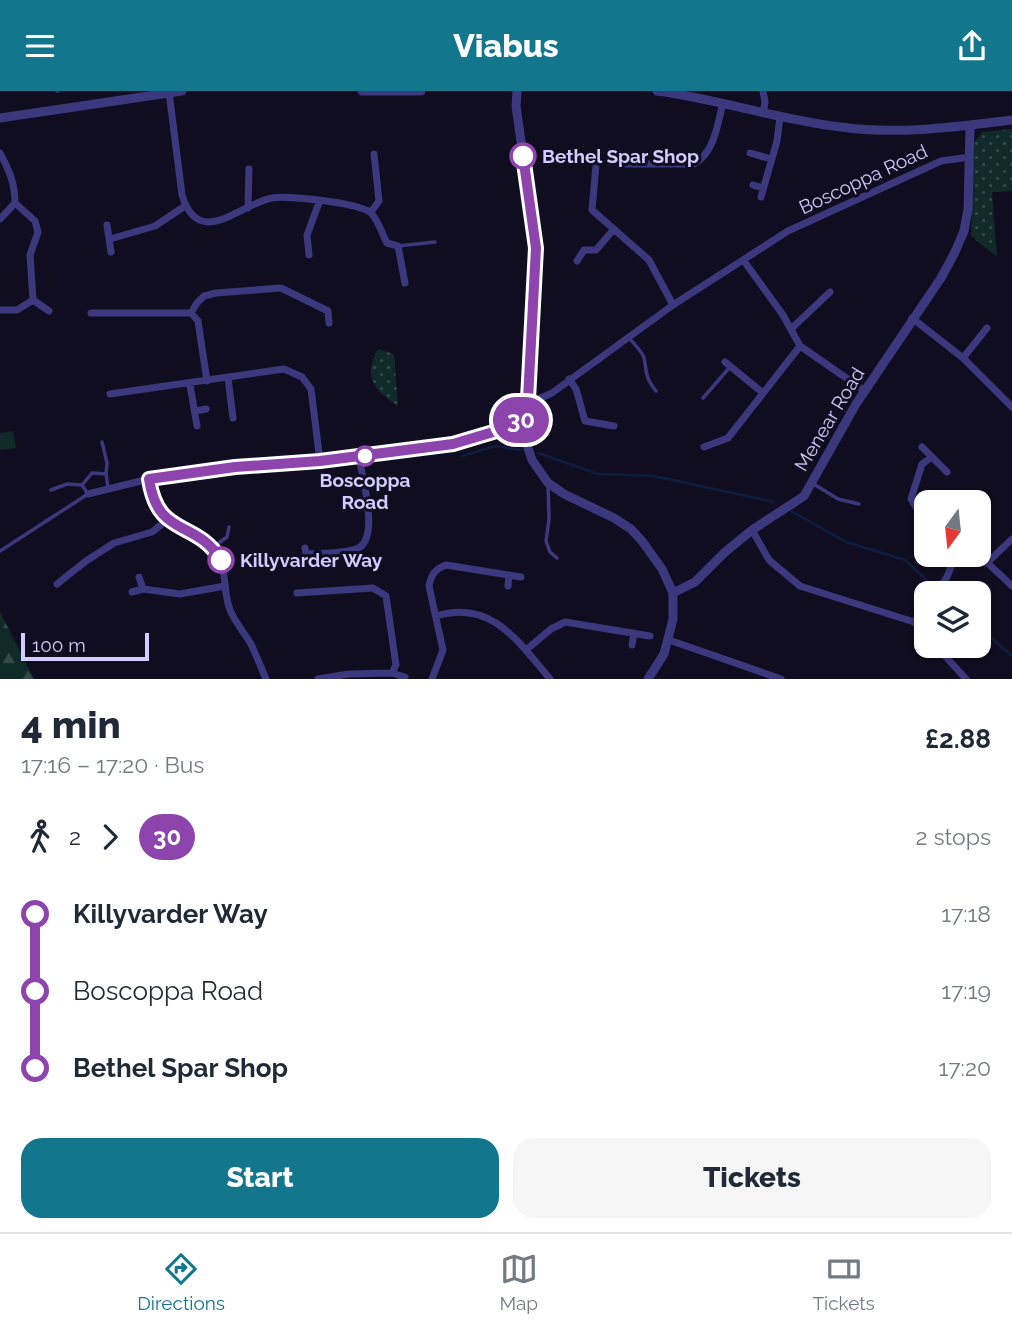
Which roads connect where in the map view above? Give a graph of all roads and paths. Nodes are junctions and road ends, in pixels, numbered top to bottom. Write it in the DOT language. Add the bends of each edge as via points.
graph roads {
  1 [pos="181,91"];
  2 [pos="362,91"];
  3 [pos="421,91"];
  4 [pos="517,91"];
  5 [pos="657,91"];
  6 [pos="763,91"];
  7 [pos="169,92"];
  8 [pos="147,93"];
  9 [pos="723,103"];
  10 [pos="764,113"];
  11 [pos="780,117"];
  12 [pos="0,118"];
  13 [pos="1012,120"];
  14 [pos="970,127"];
  15 [pos="0,153"];
  16 [pos="750,153"];
  17 [pos="374,154"];
  18 [pos="597,154"];
  19 [pos="626,154"];
  20 [pos="970,157"];
  21 [pos="771,159"];
  22 [pos="249,169"];
  23 [pos="753,185"];
  24 [pos="763,188"];
  25 [pos="761,197"];
  26 [pos="320,199"];
  27 [pos="15,203"];
  28 [pos="185,206"];
  29 [pos="248,208"];
  30 [pos="371,212"];
  31 [pos="0,219"];
  32 [pos="107,225"];
  33 [pos="614,229"];
  34 [pos="110,240"];
  35 [pos="435,242"];
  36 [pos="398,246"];
  37 [pos="111,252"];
  38 [pos="309,255"];
  39 [pos="577,261"];
  40 [pos="744,261"];
  41 [pos="405,283"];
  42 [pos="830,292"];
  43 [pos="33,300"];
  44 [pos="674,305"];
  45 [pos="0,310"];
  46 [pos="49,311"];
  47 [pos="191,313"];
  48 [pos="912,318"];
  49 [pos="99,323"];
  50 [pos="329,323"];
  51 [pos="987,328"];
  52 [pos="791,329"];
  53 [pos="628,337"];
  54 [pos="800,346"];
  55 [pos="964,358"];
  56 [pos="727,365"];
  57 [pos="228,378"];
  58 [pos="569,379"];
  59 [pos="207,381"];
  60 [pos="190,385"];
  61 [pos="656,391"];
  62 [pos="865,391"];
  63 [pos="764,393"];
  64 [pos="110,394"];
  65 [pos="703,398"];
  66 [pos="528,399"];
  67 [pos="1012,407"];
  68 [pos="206,409"];
  69 [pos="195,411"];
  70 [pos="233,418"];
  71 [pos="520,424"];
  72 [pos="197,426"];
  73 [pos="614,426"];
  74 [pos="102,442"];
  75 [pos="704,447"];
  76 [pos="922,447"];
  77 [pos="359,457"];
  78 [pos="932,457"];
  79 [pos="320,461"];
  80 [pos="947,472"];
  81 [pos="106,474"];
  82 [pos="149,479"];
  83 [pos="548,483"];
  84 [pos="812,483"];
  85 [pos="82,485"];
  86 [pos="109,489"];
  87 [pos="51,490"];
  88 [pos="88,494"];
  89 [pos="859,504"];
  90 [pos="914,504"];
  91 [pos="167,520"];
  92 [pos="229,527"];
  93 [pos="752,530"];
  94 [pos="1012,539"];
  95 [pos="213,547"];
  96 [pos="305,548"];
  97 [pos="0,551"];
  98 [pos="557,558"];
  99 [pos="991,559"];
  100 [pos="991,565"];
  101 [pos="509,575"];
  102 [pos="139,577"];
  103 [pos="522,577"];
  104 [pos="57,584"];
  105 [pos="225,586"];
  106 [pos="508,586"];
  107 [pos="1012,586"];
  108 [pos="143,589"];
  109 [pos="132,592"];
  110 [pos="306,592"];
  111 [pos="297,593"];
  112 [pos="673,593"];
  113 [pos="307,602"];
  114 [pos="436,616"];
  115 [pos="914,622"];
  116 [pos="634,633"];
  117 [pos="650,636"];
  118 [pos="669,640"];
  119 [pos="632,645"];
  120 [pos="526,650"];
  121 [pos="947,658"];
  122 [pos="392,673"];
  123 [pos="405,677"];
  124 [pos="545,677"];
  125 [pos="266,679"];
  126 [pos="318,679"];
  127 [pos="432,679"];
  128 [pos="648,679"];
  129 [pos="781,679"];
  130 [pos="966,679"];
  1 -- 7 [label="street"];
  2 -- 3 [label="street"];
  4 -- 66 [label="street" via="536,248"];
  5 -- 9 [label="street"];
  6 -- 10 [label="street"];
  7 -- 8 [label="street"];
  7 -- 28 [label="street"];
  8 -- 12 [label="street"];
  9 -- 10 [label="street"];
  9 -- 19 [label="street" via="710,150 694,164 622,163"];
  10 -- 11 [label="street"];
  11 -- 14 [label="street" via="882,131"];
  11 -- 21 [label="street"];
  13 -- 14 [label="street"];
  14 -- 20 [label="street, Menear Road"];
  15 -- 27 [label="street" via="12,177"];
  16 -- 21 [label="street"];
  17 -- 30 [label="street" via="379,201"];
  18 -- 33 [label="street" via="592,210"];
  20 -- 40 [label="street, Boscoppa Road" via="941,161 788,231"];
  20 -- 48 [label="street, Menear Road" via="964,231 941,278"];
  21 -- 24 [label="street"];
  22 -- 29 [label="street"];
  23 -- 24 [label="street"];
  24 -- 25 [label="street"];
  26 -- 29 [label="street" via="272,198"];
  26 -- 30 [label="street"];
  26 -- 38 [label="street" via="307,235"];
  27 -- 31 [label="street"];
  27 -- 43 [label="street" via="35,221 38,232 30,255"];
  28 -- 29 [label="street" via="194,217 207,222"];
  28 -- 34 [label="street" via="155,226"];
  30 -- 36 [label="street" via="387,243"];
  32 -- 34 [label="street"];
  33 -- 39 [label="street" via="596,250 584,250"];
  33 -- 44 [label="street" via="649,260"];
  34 -- 37 [label="street"];
  35 -- 36 [label="lane"];
  36 -- 41 [label="street"];
  40 -- 44 [label="street, Boscoppa Road"];
  40 -- 52 [label="street"];
  42 -- 52 [label="street"];
  43 -- 45 [label="street" via="17,310"];
  43 -- 46 [label="street"];
  44 -- 53 [label="street, Boscoppa Road"];
  47 -- 49 [label="street" via="95,313"];
  47 -- 50 [label="street" via="204,296 281,288 328,311"];
  47 -- 59 [label="street" via="201,333"];
  48 -- 55 [label="street"];
  48 -- 62 [label="street, Menear Road"];
  51 -- 55 [label="street"];
  52 -- 54 [label="street"];
  53 -- 58 [label="street, Boscoppa Road"];
  53 -- 61 [label="lane" via="643,355 644,371"];
  54 -- 62 [label="street"];
  54 -- 63 [label="street"];
  55 -- 67 [label="street"];
  56 -- 63 [label="street"];
  56 -- 65 [label="lane"];
  57 -- 59 [label="street"];
  57 -- 70 [label="street" via="227,405"];
  57 -- 79 [label="street" via="284,369 302,377 311,389"];
  58 -- 66 [label="street, Boscoppa Road" via="543,398"];
  58 -- 73 [label="street" via="585,421"];
  59 -- 60 [label="street"];
  60 -- 64 [label="street"];
  60 -- 69 [label="street"];
  62 -- 84 [label="street, Menear Road"];
  63 -- 75 [label="street" via="728,438"];
  66 -- 71 [label="street"];
  68 -- 69 [label="street"];
  69 -- 72 [label="street"];
  71 -- 77 [label="street" via="453,444"];
  71 -- 83 [label="street" via="532,460"];
  74 -- 81 [label="lane"];
  76 -- 78 [label="street"];
  77 -- 79 [label="street"];
  77 -- 96 [label="street" via="370,530 367,542 346,551 306,554"];
  78 -- 80 [label="street"];
  78 -- 90 [label="street" via="922,464 911,499"];
  79 -- 82 [label="street"];
  81 -- 85 [label="lane" via="92,473"];
  81 -- 86 [label="lane"];
  82 -- 86 [label="street"];
  82 -- 91 [label="street" via="159,512"];
  83 -- 98 [label="lane" via="546,541"];
  83 -- 112 [label="street" via="631,529 662,569"];
  84 -- 89 [label="lane" via="845,502"];
  84 -- 93 [label="street, Menear Road" via="804,496"];
  85 -- 87 [label="lane"];
  85 -- 88 [label="lane"];
  86 -- 88 [label="street"];
  88 -- 97 [label="lane"];
  91 -- 95 [label="street"];
  91 -- 104 [label="street" via="152,531 114,543"];
  92 -- 95 [label="lane" via="227,537"];
  93 -- 112 [label="street, Menear Road" via="695,582"];
  93 -- 115 [label="street" via="769,559 800,586"];
  94 -- 99 [label="street"];
  95 -- 105 [label="street" via="221,560"];
  100 -- 107 [label="street"];
  101 -- 103 [label="street"];
  101 -- 106 [label="street"];
  101 -- 114 [label="street" via="446,565 436,569 429,586"];
  102 -- 108 [label="street"];
  105 -- 108 [label="street" via="180,594"];
  105 -- 125 [label="street" via="229,609"];
  108 -- 109 [label="street"];
  110 -- 111 [label="street"];
  110 -- 113 [label="street"];
  110 -- 122 [label="street" via="373,588 386,596 396,665"];
  112 -- 118 [label="street"];
  114 -- 120 [label="street" via="466,611 486,617"];
  114 -- 127 [label="street" via="443,650"];
  116 -- 117 [label="street"];
  116 -- 119 [label="street"];
  116 -- 120 [label="street" via="565,622"];
  118 -- 128 [label="street"];
  118 -- 129 [label="street"];
  120 -- 124 [label="street"];
  121 -- 130 [label="street"];
  122 -- 123 [label="street"];
  122 -- 126 [label="street"];
}
